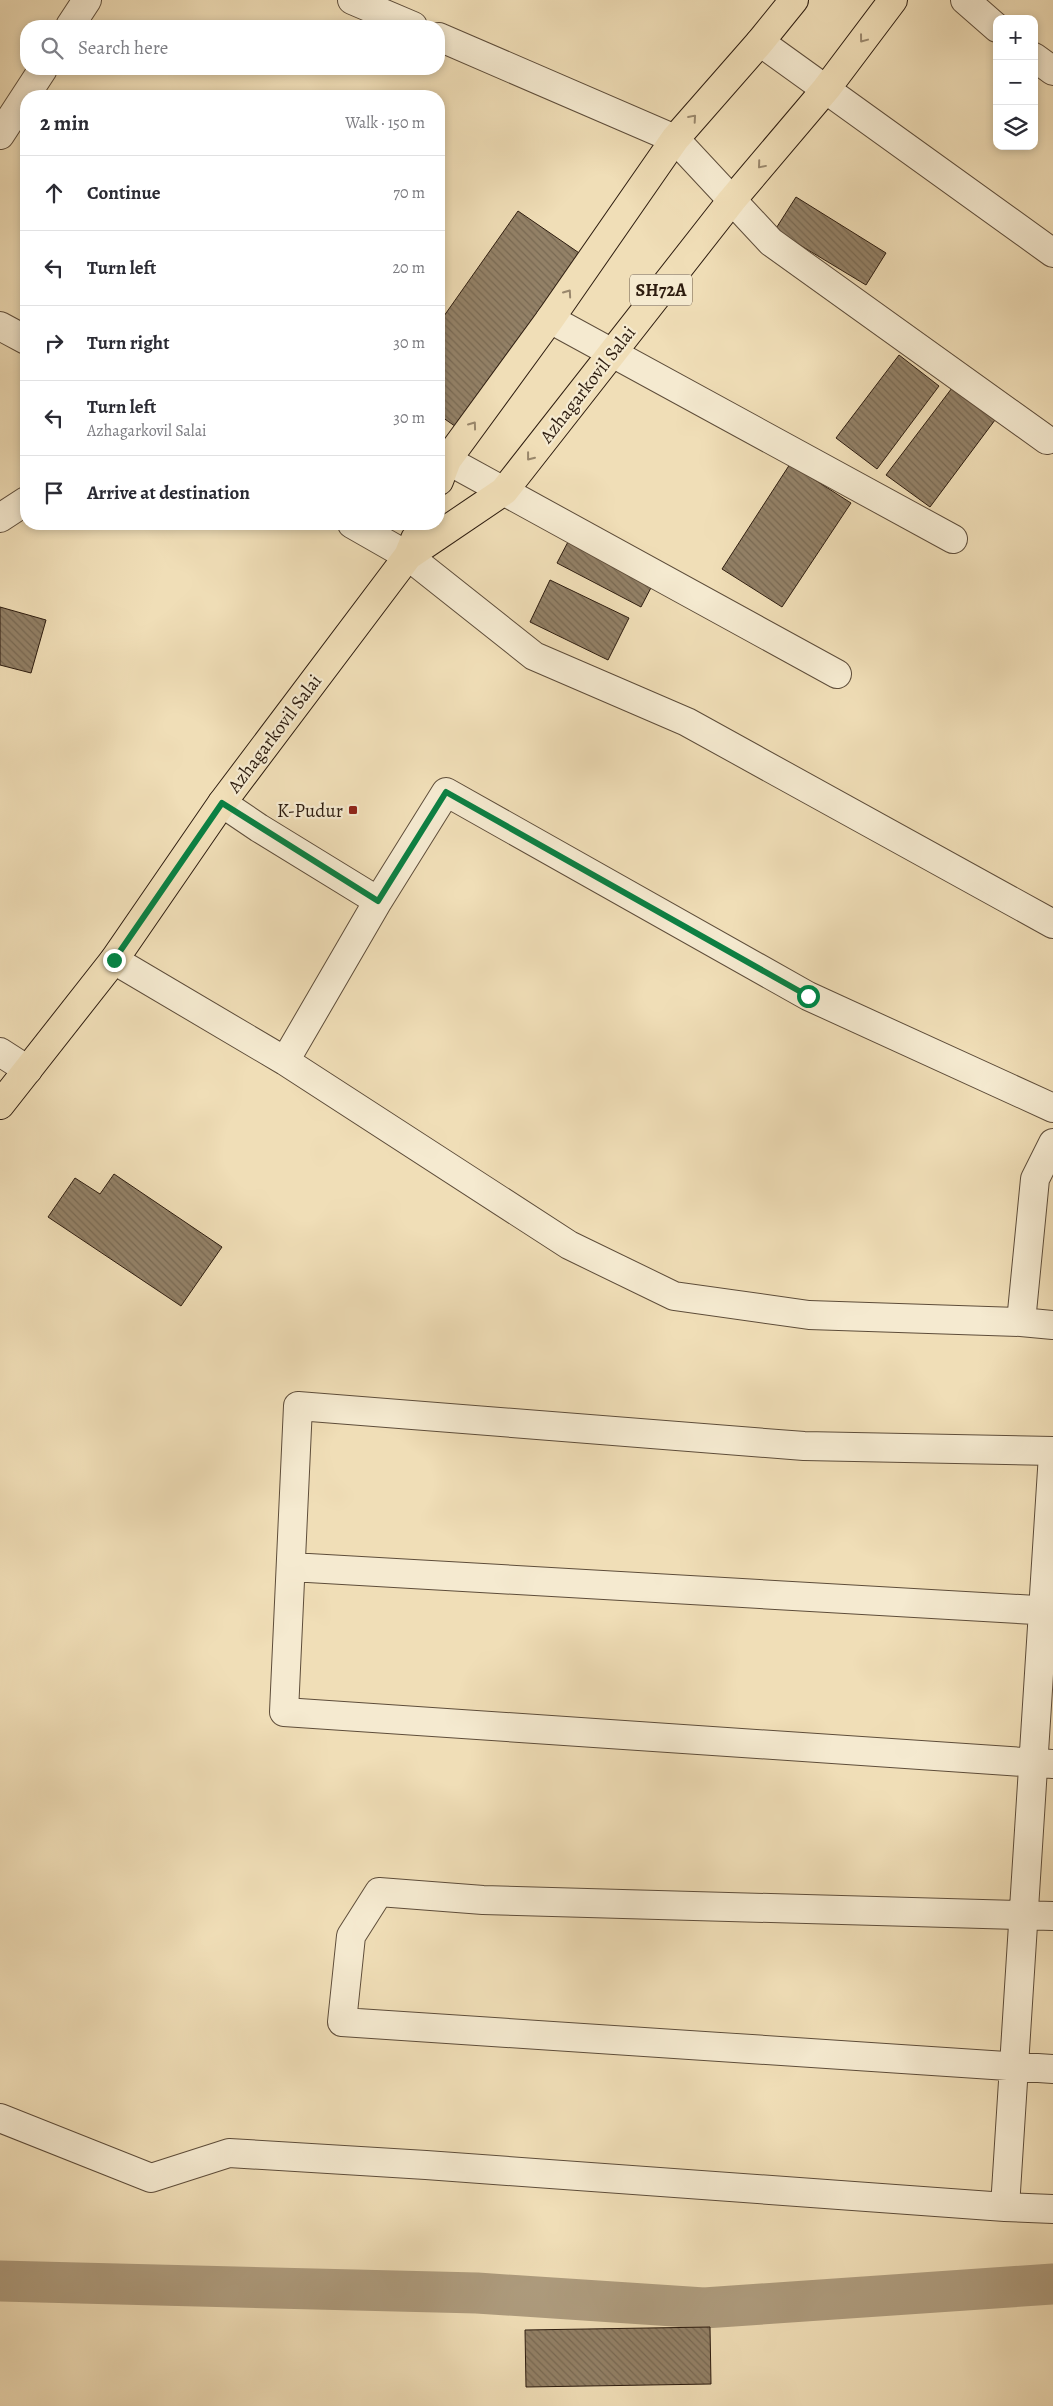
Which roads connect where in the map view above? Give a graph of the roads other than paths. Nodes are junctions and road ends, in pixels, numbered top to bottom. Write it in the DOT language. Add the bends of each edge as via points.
graph roads {
  1 [pos="87,0"];
  2 [pos="352,0"];
  3 [pos="794,0"];
  4 [pos="893,0"];
  5 [pos="965,0"];
  6 [pos="74,20"];
  7 [pos="400,20"];
  8 [pos="993,24"];
  9 [pos="445,40"];
  10 [pos="760,42"];
  11 [pos="1038,60"];
  12 [pos="1053,71"];
  13 [pos="39,75"];
  14 [pos="826,89"];
  15 [pos="29,90"];
  16 [pos="20,104"];
  17 [pos="0,135"];
  18 [pos="676,139"];
  19 [pos="732,200"];
  20 [pos="1053,253"];
  21 [pos="550,319"];
  22 [pos="0,326"];
  23 [pos="20,337"];
  24 [pos="612,353"];
  25 [pos="1047,440"];
  26 [pos="445,467"];
  27 [pos="445,471"];
  28 [pos="504,491"];
  29 [pos="20,505"];
  30 [pos="0,518"];
  31 [pos="362,530"];
  32 [pos="419,530"];
  33 [pos="954,539"];
  34 [pos="408,556"];
  35 [pos="837,674"];
  36 [pos="222,803"];
  37 [pos="378,901"];
  38 [pos="1053,924"];
  39 [pos="114,960"];
  40 [pos="0,1052"];
  41 [pos="285,1060"];
  42 [pos="28,1070"];
  43 [pos="0,1105"];
  44 [pos="1053,1108"];
  45 [pos="1053,1143"];
  46 [pos="1021,1322"];
  47 [pos="1053,1326"];
  48 [pos="1053,1453"];
  49 [pos="291,1567"];
  50 [pos="1048,1611"];
  51 [pos="1043,1763"];
  52 [pos="1024,1915"];
  53 [pos="1053,1916"];
  54 [pos="1014,2068"];
  55 [pos="1053,2069"];
  56 [pos="0,2118"];
  57 [pos="1005,2207"];
  58 [pos="1053,2209"];
  1 -- 6 [label="street"];
  2 -- 7 [label="street"];
  3 -- 10 [label="main road"];
  4 -- 14 [label="main road, Azhagarkovil Salai / SH72A, one-way"];
  5 -- 8 [label="street"];
  9 -- 18 [label="street"];
  10 -- 14 [label="street"];
  18 -- 10 [label="main road, one-way"];
  11 -- 12 [label="street"];
  13 -- 15 [label="street"];
  14 -- 19 [label="main road, Azhagarkovil Salai / SH72A, one-way"];
  14 -- 20 [label="street"];
  16 -- 17 [label="street"];
  18 -- 19 [label="street"];
  21 -- 18 [label="main road, one-way"];
  19 -- 24 [label="main road, Azhagarkovil Salai / SH72A"];
  19 -- 25 [label="street" via="771,242"];
  21 -- 24 [label="street"];
  26 -- 21 [label="main road, one-way"];
  22 -- 23 [label="street"];
  24 -- 28 [label="main road, Azhagarkovil Salai / SH72A, one-way"];
  24 -- 33 [label="street"];
  27 -- 28 [label="street"];
  28 -- 34 [label="main road, Azhagarkovil Salai / SH72A"];
  28 -- 35 [label="street"];
  29 -- 30 [label="street"];
  31 -- 34 [label="street"];
  32 -- 34 [label="main road, Azhagarkovil Salai / SH72A"];
  34 -- 36 [label="main road, Azhagarkovil Salai / SH72A"];
  34 -- 38 [label="street" via="534,656 687,722"];
  36 -- 37 [label="street"];
  36 -- 39 [label="main road, Azhagarkovil Salai / SH72A"];
  37 -- 41 [label="street"];
  37 -- 44 [label="street" via="446,792 808,996"];
  39 -- 41 [label="street"];
  39 -- 42 [label="main road, Azhagarkovil Salai / SH72A"];
  40 -- 42 [label="street"];
  41 -- 46 [label="street" via="569,1245 674,1296 809,1315"];
  42 -- 43 [label="main road, Azhagarkovil Salai / SH72A"];
  45 -- 46 [label="street" via="1035,1179"];
  46 -- 47 [label="street"];
  48 -- 49 [label="street" via="804,1446 298,1406"];
  48 -- 50 [label="street"];
  49 -- 50 [label="street"];
  49 -- 51 [label="street" via="284,1712"];
  50 -- 51 [label="street"];
  51 -- 52 [label="street"];
  52 -- 53 [label="street"];
  52 -- 54 [label="street"];
  52 -- 54 [label="street" via="483,1900 379,1892 351,1936 342,2022"];
  54 -- 55 [label="street"];
  54 -- 57 [label="street"];
  56 -- 57 [label="street" via="151,2178 229,2153"];
  57 -- 58 [label="street"];
}
